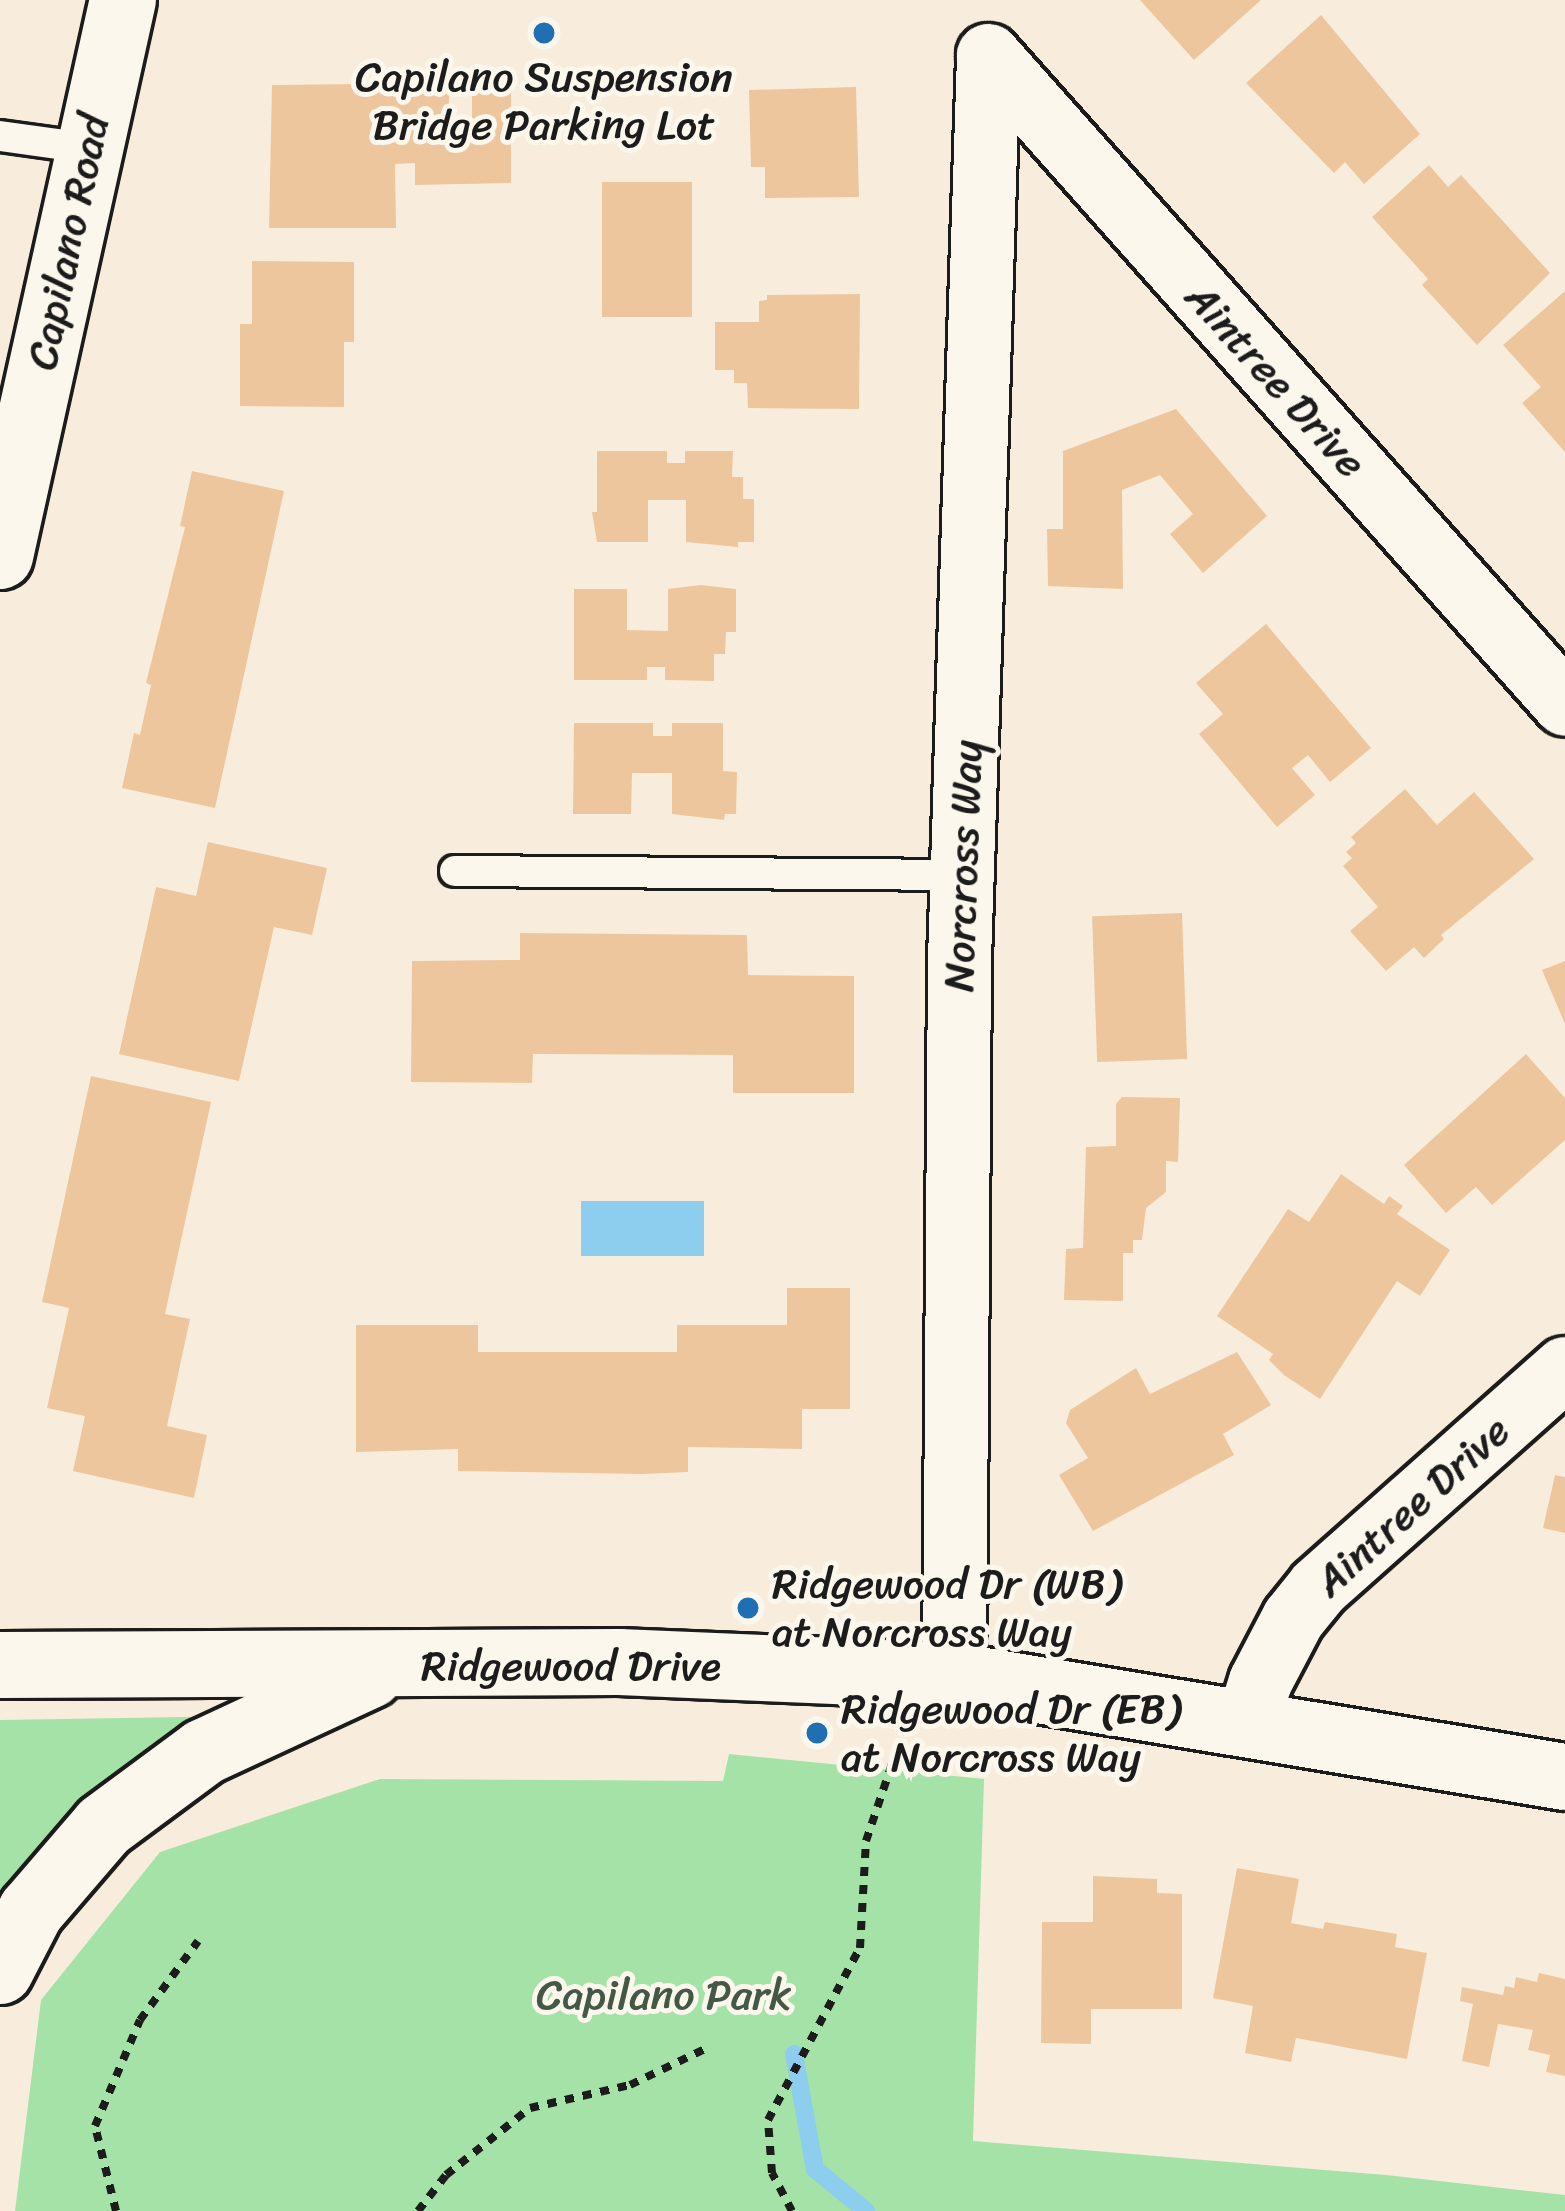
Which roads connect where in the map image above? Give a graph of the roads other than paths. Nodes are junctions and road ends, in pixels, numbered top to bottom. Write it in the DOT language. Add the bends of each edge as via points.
graph roads {
  1 [pos="123,0"];
  2 [pos="988,55"];
  3 [pos="0,136"];
  4 [pos="87,148"];
  5 [pos="0,556"];
  6 [pos="1565,704"];
  7 [pos="455,871"];
  8 [pos="962,875"];
  9 [pos="1565,1368"];
  10 [pos="0,1665"];
  11 [pos="390,1666"];
  12 [pos="954,1676"];
  13 [pos="1247,1722"];
  14 [pos="1565,1777"];
  15 [pos="0,1971"];
  1 -- 4 [label="main road, Capilano Road"];
  2 -- 6 [label="street, Aintree Drive"];
  2 -- 8 [label="street, Norcross Way"];
  3 -- 4 [label="lane"];
  4 -- 5 [label="main road, Capilano Road"];
  7 -- 8 [label="lane"];
  8 -- 12 [label="street, Norcross Way"];
  9 -- 13 [label="street, Aintree Drive" via="1318,1587 1293,1618"];
  10 -- 11 [label="main road, Ridgewood Drive"];
  11 -- 12 [label="main road, Ridgewood Drive" via="619,1662"];
  11 -- 15 [label="main road" via="204,1752 104,1826 31,1911"];
  12 -- 13 [label="main road, Ridgewood Drive"];
  13 -- 14 [label="main road, Ridgewood Drive"];
}
